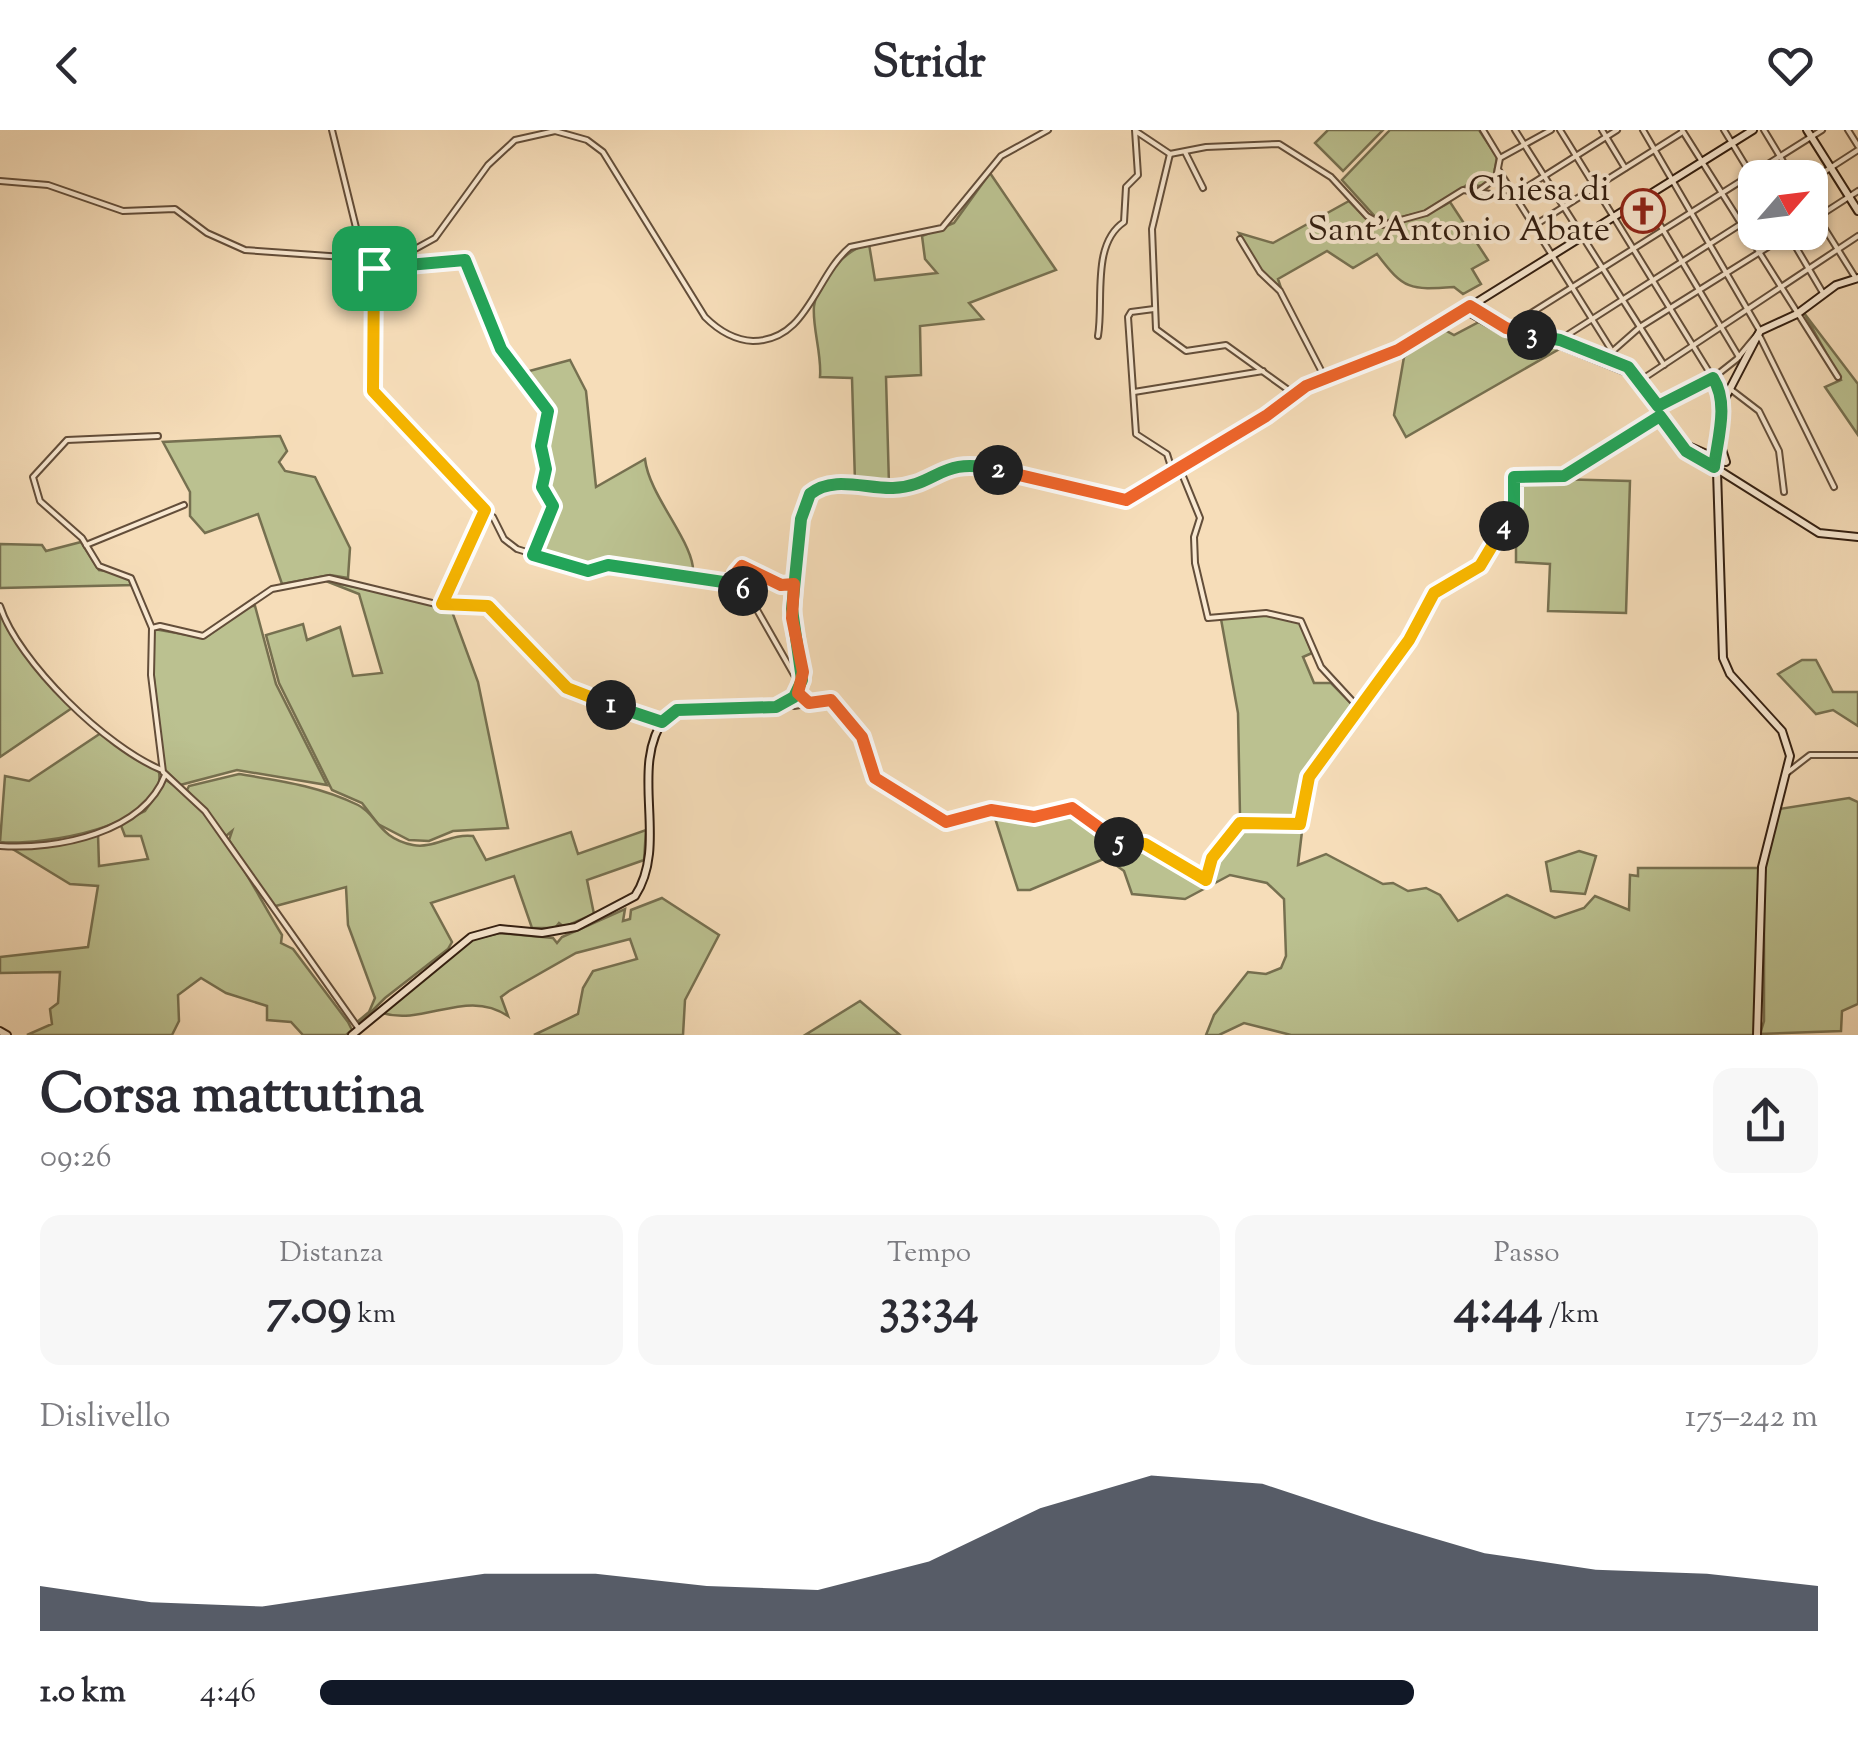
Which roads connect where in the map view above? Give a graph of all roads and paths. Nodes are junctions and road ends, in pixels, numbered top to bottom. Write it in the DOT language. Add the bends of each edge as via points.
graph roads {
  1 [pos="332,130"];
  2 [pos="1048,130"];
  3 [pos="1134,130"];
  4 [pos="1482,130"];
  5 [pos="1516,130"];
  6 [pos="1551,130"];
  7 [pos="1560,130"];
  8 [pos="1602,130"];
  9 [pos="1616,130"];
  10 [pos="1643,130"];
  11 [pos="1683,130"];
  12 [pos="1724,130"];
  13 [pos="1753,130"];
  14 [pos="1764,130"];
  15 [pos="1822,130"];
  16 [pos="1848,130"];
  17 [pos="1809,133"];
  18 [pos="1606,136"];
  19 [pos="1732,143"];
  20 [pos="1524,144"];
  21 [pos="1858,148"];
  22 [pos="1654,149"];
  23 [pos="1185,152"];
  24 [pos="1170,154"];
  25 [pos="1576,156"];
  26 [pos="1780,157"];
  27 [pos="1500,158"];
  28 [pos="1742,160"];
  29 [pos="1776,160"];
  30 [pos="1782,160"];
  31 [pos="1702,162"];
  32 [pos="1626,168"];
  33 [pos="1830,168"];
  34 [pos="1498,169"];
  35 [pos="1544,176"];
  36 [pos="1673,180"];
  37 [pos="0,181"];
  38 [pos="1738,185"];
  39 [pos="1595,187"];
  40 [pos="1202,188"];
  41 [pos="1858,191"];
  42 [pos="1477,192"];
  43 [pos="1722,193"];
  44 [pos="1514,195"];
  45 [pos="1849,197"];
  46 [pos="1644,198"];
  47 [pos="1564,207"];
  48 [pos="1828,211"];
  49 [pos="1858,211"];
  50 [pos="1693,212"];
  51 [pos="1613,218"];
  52 [pos="1738,218"];
  53 [pos="1534,225"];
  54 [pos="1738,226"];
  55 [pos="1663,230"];
  56 [pos="1828,234"];
  57 [pos="1858,236"];
  58 [pos="1582,237"];
  59 [pos="1240,240"];
  60 [pos="1711,243"];
  61 [pos="1633,250"];
  62 [pos="1757,250"];
  63 [pos="1764,250"];
  64 [pos="1798,250"];
  65 [pos="1838,250"];
  66 [pos="1759,253"];
  67 [pos="1554,254"];
  68 [pos="353,258"];
  69 [pos="363,258"];
  70 [pos="1682,262"];
  71 [pos="374,268"];
  72 [pos="1602,268"];
  73 [pos="1809,270"];
  74 [pos="1728,272"];
  75 [pos="1857,278"];
  76 [pos="1652,280"];
  77 [pos="1571,288"];
  78 [pos="1782,288"];
  79 [pos="1699,290"];
  80 [pos="1824,294"];
  81 [pos="1622,299"];
  82 [pos="1468,308"];
  83 [pos="1154,309"];
  84 [pos="1669,309"];
  85 [pos="1749,310"];
  86 [pos="1797,314"];
  87 [pos="1591,319"];
  88 [pos="1640,327"];
  89 [pos="1506,328"];
  90 [pos="1722,328"];
  91 [pos="1759,333"];
  92 [pos="1098,336"];
  93 [pos="1557,342"];
  94 [pos="1693,347"];
  95 [pos="1607,357"];
  96 [pos="1738,357"];
  97 [pos="1664,365"];
  98 [pos="1263,371"];
  99 [pos="1838,377"];
  100 [pos="1325,378"];
  101 [pos="1713,378"];
  102 [pos="1641,380"];
  103 [pos="1729,388"];
  104 [pos="1134,392"];
  105 [pos="1294,394"];
  106 [pos="1724,396"];
  107 [pos="1658,406"];
  108 [pos="1660,416"];
  109 [pos="158,436"];
  110 [pos="1720,440"];
  111 [pos="1721,466"];
  112 [pos="1177,471"];
  113 [pos="1743,482"];
  114 [pos="1834,487"];
  115 [pos="1784,492"];
  116 [pos="184,505"];
  117 [pos="485,510"];
  118 [pos="1858,537"];
  119 [pos="86,544"];
  120 [pos="533,555"];
  121 [pos="794,584"];
  122 [pos="746,596"];
  123 [pos="442,604"];
  124 [pos="0,606"];
  125 [pos="152,628"];
  126 [pos="798,680"];
  127 [pos="798,693"];
  128 [pos="788,702"];
  129 [pos="809,703"];
  130 [pos="1359,707"];
  131 [pos="662,722"];
  132 [pos="1858,755"];
  133 [pos="163,772"];
  134 [pos="1788,772"];
  135 [pos="0,846"];
  136 [pos="359,1029"];
  137 [pos="0,1031"];
  138 [pos="7,1035"];
  139 [pos="352,1035"];
  140 [pos="1757,1035"];
  1 -- 69 [label="street"];
  2 -- 69 [label="street" via="1001,156 942,228 846,250 797,322 768,339 740,339 712,324 611,161 587,140 555,131 530,134 501,152 430,242 398,256"];
  3 -- 24 [label="street"];
  3 -- 92 [label="street" via="1138,174 1126,187 1124,222 1110,236 1103,262"];
  4 -- 27 [label="street"];
  5 -- 20 [label="street"];
  6 -- 20 [label="street"];
  7 -- 25 [label="street"];
  8 -- 18 [label="street"];
  9 -- 18 [label="street"];
  10 -- 22 [label="street"];
  11 -- 22 [label="street"];
  11 -- 31 [label="street"];
  12 -- 19 [label="street"];
  13 -- 19 [label="main road"];
  14 -- 26 [label="street"];
  15 -- 17 [label="street"];
  16 -- 21 [label="street"];
  17 -- 26 [label="street"];
  17 -- 33 [label="main road"];
  18 -- 25 [label="street"];
  18 -- 32 [label="street"];
  19 -- 28 [label="street"];
  19 -- 31 [label="main road"];
  20 -- 27 [label="street"];
  20 -- 35 [label="street"];
  21 -- 33 [label="street"];
  22 -- 32 [label="street"];
  22 -- 36 [label="street"];
  23 -- 24 [label="street"];
  23 -- 40 [label="street"];
  23 -- 42 [label="street" via="1279,144 1331,178 1383,225 1426,214 1458,192"];
  24 -- 83 [label="street" via="1152,230"];
  25 -- 35 [label="street"];
  25 -- 39 [label="street"];
  26 -- 29 [label="street"];
  26 -- 30 [label="street"];
  27 -- 34 [label="street"];
  31 -- 36 [label="main road"];
  31 -- 43 [label="street"];
  32 -- 39 [label="street"];
  33 -- 45 [label="main road"];
  34 -- 42 [label="street"];
  34 -- 44 [label="street"];
  35 -- 44 [label="street"];
  35 -- 47 [label="street"];
  36 -- 46 [label="main road"];
  36 -- 50 [label="street"];
  37 -- 68 [label="street" via="48,185 123,212 176,209 245,250"];
  38 -- 43 [label="street"];
  39 -- 47 [label="street"];
  39 -- 51 [label="street"];
  41 -- 45 [label="street"];
  42 -- 44 [label="street"];
  43 -- 50 [label="street"];
  43 -- 52 [label="street"];
  44 -- 53 [label="street"];
  45 -- 48 [label="street"];
  45 -- 49 [label="main road"];
  46 -- 51 [label="main road"];
  46 -- 55 [label="street"];
  47 -- 53 [label="street"];
  47 -- 58 [label="street"];
  50 -- 55 [label="street"];
  50 -- 60 [label="street"];
  51 -- 58 [label="main road"];
  51 -- 61 [label="street"];
  53 -- 67 [label="street"];
  54 -- 60 [label="street"];
  55 -- 61 [label="street"];
  55 -- 70 [label="street"];
  56 -- 65 [label="street"];
  57 -- 65 [label="street"];
  58 -- 67 [label="main road"];
  58 -- 72 [label="street"];
  59 -- 100 [label="street" via="1280,291"];
  60 -- 70 [label="street"];
  60 -- 74 [label="street"];
  61 -- 72 [label="street"];
  61 -- 76 [label="street"];
  62 -- 66 [label="street"];
  63 -- 66 [label="street"];
  64 -- 73 [label="street"];
  65 -- 73 [label="street"];
  65 -- 75 [label="street"];
  66 -- 74 [label="street"];
  66 -- 78 [label="street"];
  67 -- 77 [label="street"];
  67 -- 82 [label="main road"];
  68 -- 69 [label="street"];
  68 -- 71 [label="street"];
  70 -- 76 [label="street"];
  70 -- 79 [label="street"];
  71 -- 117 [label="street" via="373,391"];
  71 -- 120 [label="street" via="465,260 501,349 548,411 542,487 553,506"];
  72 -- 77 [label="street"];
  72 -- 81 [label="street"];
  73 -- 78 [label="street"];
  73 -- 80 [label="street"];
  74 -- 79 [label="street"];
  74 -- 85 [label="street"];
  75 -- 80 [label="main road"];
  76 -- 81 [label="street"];
  76 -- 84 [label="street"];
  77 -- 87 [label="street"];
  77 -- 89 [label="street"];
  78 -- 85 [label="street"];
  78 -- 86 [label="street"];
  79 -- 84 [label="street"];
  79 -- 90 [label="street"];
  80 -- 86 [label="main road"];
  81 -- 87 [label="street"];
  81 -- 88 [label="street"];
  82 -- 89 [label="main road"];
  82 -- 93 [label="main road" via="1506,333"];
  82 -- 100 [label="main road" via="1398,350"];
  83 -- 98 [label="street" via="1156,330 1182,349 1226,345"];
  83 -- 104 [label="street" via="1128,316"];
  84 -- 88 [label="street"];
  84 -- 94 [label="street"];
  85 -- 90 [label="street"];
  85 -- 91 [label="street"];
  86 -- 91 [label="main road"];
  86 -- 99 [label="street"];
  87 -- 93 [label="street"];
  87 -- 95 [label="street"];
  88 -- 95 [label="street"];
  88 -- 97 [label="street"];
  89 -- 93 [label="main road"];
  90 -- 94 [label="street"];
  90 -- 96 [label="street"];
  91 -- 96 [label="street"];
  91 -- 103 [label="main road"];
  91 -- 114 [label="street"];
  93 -- 95 [label="main road"];
  94 -- 97 [label="street"];
  94 -- 101 [label="street"];
  95 -- 102 [label="main road"];
  95 -- 108 [label="main road" via="1630,373"];
  96 -- 101 [label="street"];
  97 -- 102 [label="street"];
  98 -- 104 [label="street"];
  98 -- 105 [label="street"];
  100 -- 105 [label="main road"];
  101 -- 106 [label="street"];
  101 -- 107 [label="street"];
  102 -- 107 [label="main road"];
  103 -- 106 [label="main road"];
  103 -- 115 [label="street" via="1752,401 1766,424 1779,451"];
  104 -- 112 [label="street" via="1136,434 1166,454"];
  105 -- 112 [label="main road"];
  106 -- 110 [label="main road"];
  107 -- 111 [label="main road" via="1688,448"];
  108 -- 111 [label="main road" via="1686,451"];
  108 -- 130 [label="street" via="1564,476 1514,477 1513,510 1488,556 1434,593"];
  109 -- 119 [label="street" via="67,440 35,470 37,498"];
  110 -- 111 [label="main road"];
  110 -- 111 [label="main road"];
  111 -- 113 [label="main road"];
  111 -- 113 [label="main road"];
  111 -- 134 [label="main road" via="1723,658 1785,736"];
  112 -- 121 [label="main road" via="1120,502 969,463 896,488 826,485 804,505"];
  112 -- 130 [label="street" via="1200,518 1195,562 1208,618 1266,613 1302,621 1321,667"];
  113 -- 118 [label="main road" via="1819,533"];
  116 -- 119 [label="street"];
  117 -- 120 [label="street" via="504,540"];
  117 -- 123 [label="street"];
  119 -- 125 [label="street" via="99,566 131,578"];
  120 -- 122 [label="street" via="588,571 608,565 730,583"];
  121 -- 122 [label="street" via="781,585 742,566 736,573"];
  121 -- 127 [label="main road" via="792,618 803,672"];
  122 -- 126 [label="street"];
  123 -- 125 [label="street" via="330,578 272,589 203,636"];
  123 -- 131 [label="street" via="488,606 567,688"];
  124 -- 133 [label="street" via="9,629 74,707"];
  125 -- 133 [label="street"];
  127 -- 128 [label="main road"];
  127 -- 129 [label="street"];
  128 -- 129 [label="street"];
  128 -- 131 [label="main road" via="677,710"];
  129 -- 130 [label="street" via="831,700 862,737 875,778 943,821 991,810 1034,817 1072,808 1121,843 1145,844 1202,880 1240,823 1300,824 1309,777"];
  131 -- 136 [label="main road" via="650,745 648,854 635,896 576,928 500,929 471,937"];
  132 -- 134 [label="street" via="1810,756"];
  133 -- 135 [label="street" via="144,810 109,828 56,843"];
  133 -- 136 [label="street" via="205,811"];
  134 -- 140 [label="main road" via="1762,861"];
  136 -- 139 [label="main road"];
  137 -- 138 [label="main road"];
}
